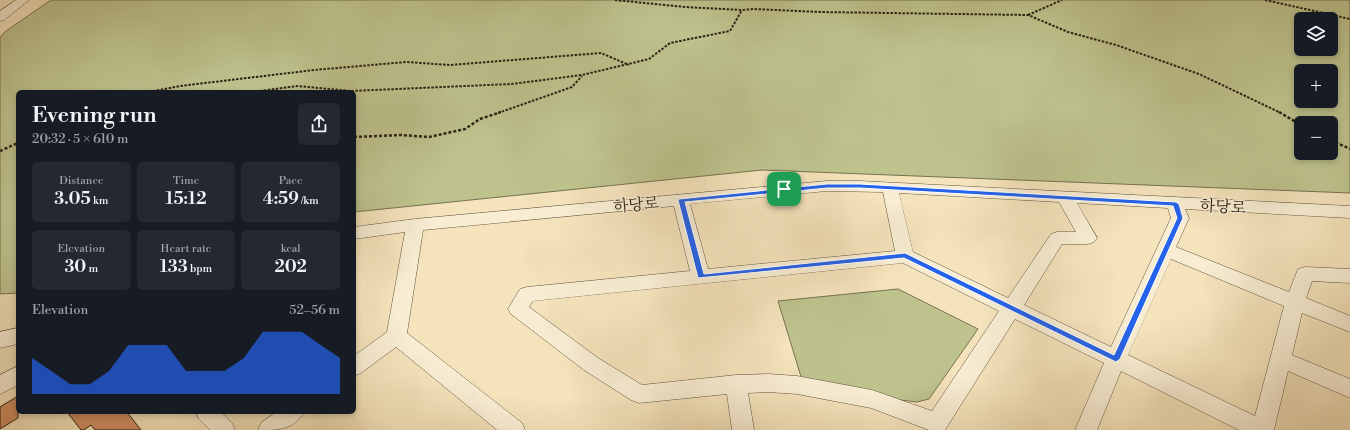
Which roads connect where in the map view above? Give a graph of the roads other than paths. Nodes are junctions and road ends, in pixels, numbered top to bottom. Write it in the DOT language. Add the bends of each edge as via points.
graph roads {
  1 [pos="23,0"];
  2 [pos="0,17"];
  3 [pos="890,188"];
  4 [pos="1065,197"];
  5 [pos="681,200"];
  6 [pos="1176,204"];
  7 [pos="1350,212"];
  8 [pos="415,224"];
  9 [pos="356,233"];
  10 [pos="1166,250"];
  11 [pos="905,256"];
  12 [pos="1350,276"];
  13 [pos="701,277"];
  14 [pos="1295,302"];
  15 [pos="1011,308"];
  16 [pos="1350,324"];
  17 [pos="16,336"];
  18 [pos="396,336"];
  19 [pos="0,340"];
  20 [pos="1116,359"];
  21 [pos="1281,359"];
  22 [pos="356,366"];
  23 [pos="16,376"];
  24 [pos="736,384"];
  25 [pos="0,385"];
  26 [pos="1350,389"];
  27 [pos="209,414"];
  28 [pos="290,414"];
  29 [pos="935,426"];
  30 [pos="224,430"];
  31 [pos="269,430"];
  32 [pos="514,430"];
  33 [pos="743,430"];
  34 [pos="1086,430"];
  35 [pos="1262,430"];
  1 -- 2 [label="street"];
  3 -- 4 [label="street, 하당로"];
  3 -- 5 [label="street, 하당로" via="827,186"];
  3 -- 11 [label="street"];
  4 -- 6 [label="street, 하당로"];
  4 -- 15 [label="street" via="1088,238 1058,238"];
  5 -- 8 [label="street, 하당로"];
  5 -- 13 [label="street"];
  6 -- 7 [label="street, 하당로"];
  6 -- 10 [label="street" via="1180,218"];
  8 -- 9 [label="street, 하당로"];
  8 -- 18 [label="street"];
  10 -- 14 [label="street"];
  10 -- 20 [label="street"];
  11 -- 13 [label="street"];
  11 -- 15 [label="street"];
  12 -- 14 [label="street" via="1305,274"];
  13 -- 24 [label="street" via="527,294 518,310 591,364 639,394"];
  14 -- 16 [label="street"];
  14 -- 21 [label="street"];
  15 -- 20 [label="street"];
  15 -- 29 [label="street"];
  17 -- 19 [label="street"];
  18 -- 22 [label="street"];
  18 -- 32 [label="street"];
  20 -- 34 [label="street"];
  20 -- 35 [label="street"];
  21 -- 26 [label="street"];
  21 -- 35 [label="street"];
  23 -- 25 [label="street"];
  24 -- 29 [label="street" via="798,385 872,399"];
  24 -- 33 [label="street"];
  27 -- 30 [label="street"];
  28 -- 31 [label="street"];
}
